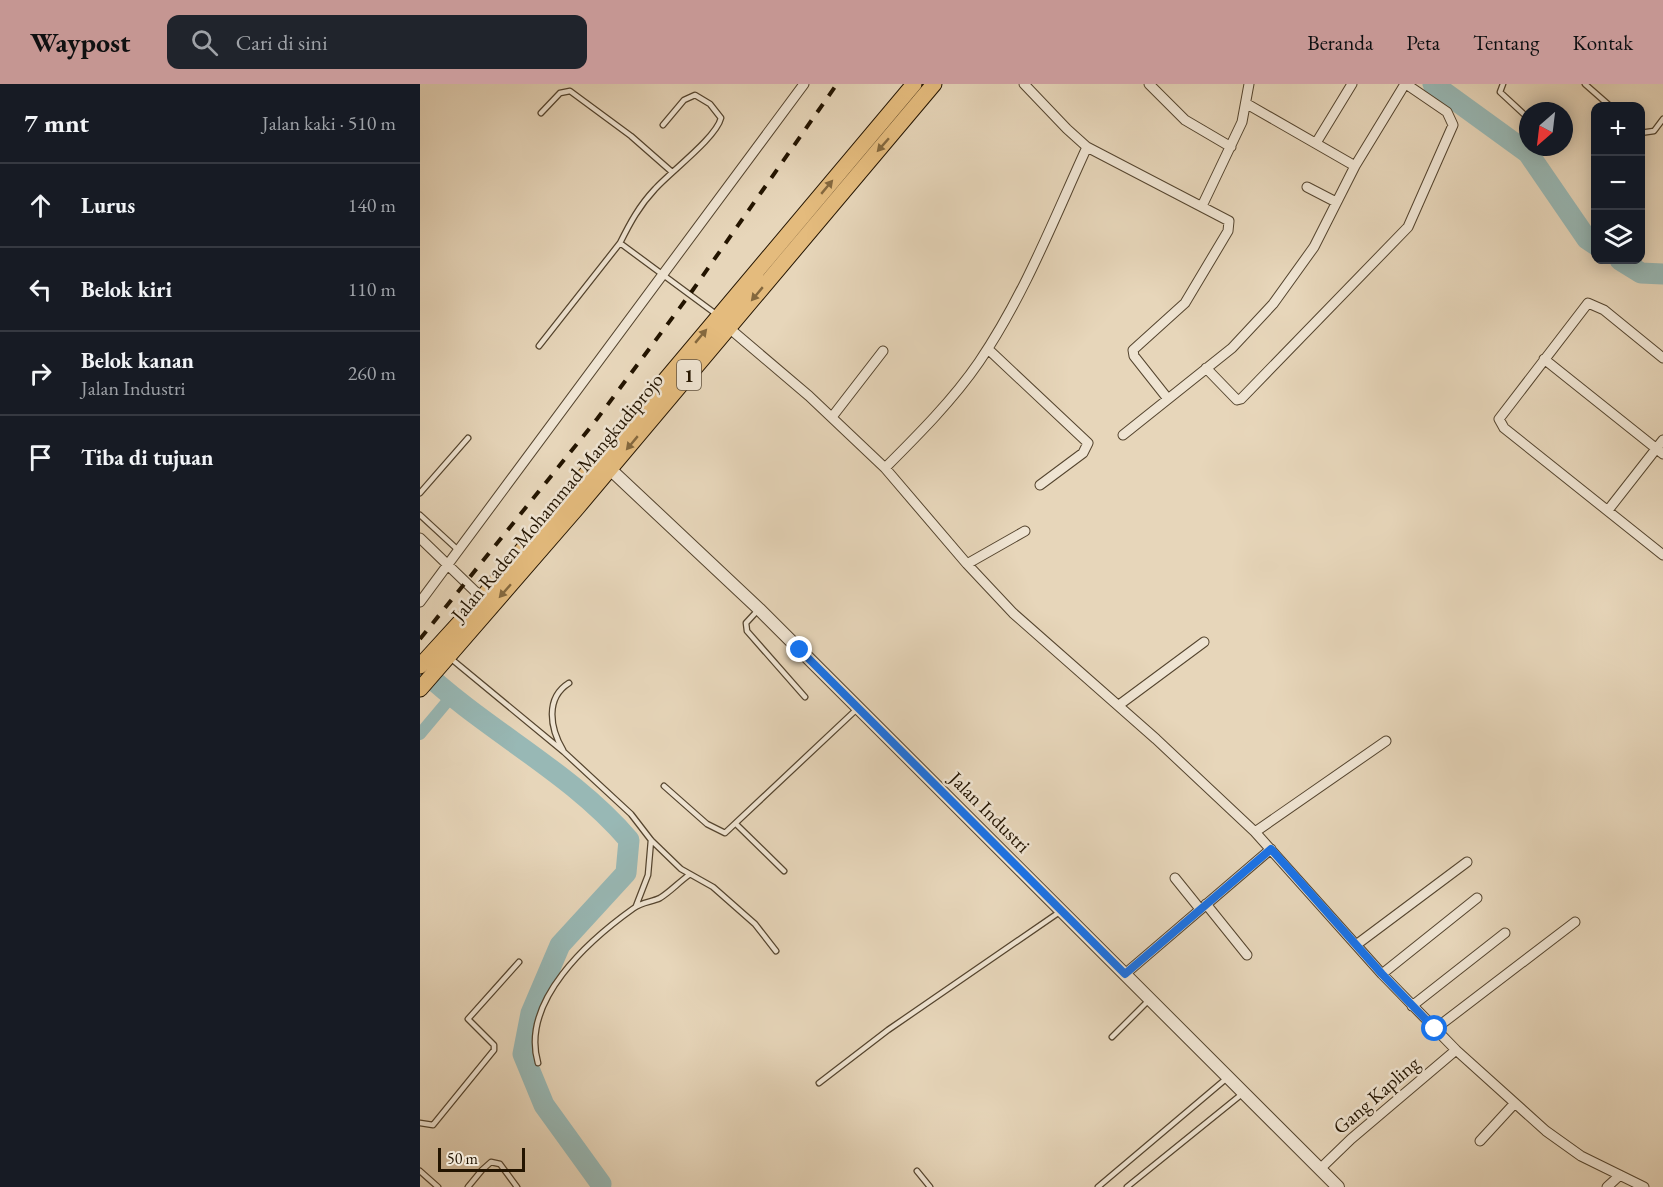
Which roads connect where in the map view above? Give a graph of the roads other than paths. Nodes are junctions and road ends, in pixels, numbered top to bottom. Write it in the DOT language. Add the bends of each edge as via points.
graph roads {
  1 [pos="570,84"];
  2 [pos="804,84"];
  3 [pos="1024,84"];
  4 [pos="1149,84"];
  5 [pos="1249,84"];
  6 [pos="1352,84"];
  7 [pos="1406,84"];
  8 [pos="1503,84"];
  9 [pos="1585,84"];
  10 [pos="924,85"];
  11 [pos="570,91"];
  12 [pos="1605,102"];
  13 [pos="1247,104"];
  14 [pos="895,106"];
  15 [pos="1519,110"];
  16 [pos="541,113"];
  17 [pos="907,118"];
  18 [pos="1663,119"];
  19 [pos="663,125"];
  20 [pos="1645,132"];
  21 [pos="1316,143"];
  22 [pos="1087,147"];
  23 [pos="1231,147"];
  24 [pos="1355,166"];
  25 [pos="672,172"];
  26 [pos="1307,186"];
  27 [pos="1336,202"];
  28 [pos="1202,206"];
  29 [pos="620,243"];
  30 [pos="664,275"];
  31 [pos="718,316"];
  32 [pos="729,328"];
  33 [pos="539,346"];
  34 [pos="988,349"];
  35 [pos="883,351"];
  36 [pos="1663,358"];
  37 [pos="1544,359"];
  38 [pos="1206,368"];
  39 [pos="1168,399"];
  40 [pos="832,417"];
  41 [pos="1123,435"];
  42 [pos="468,438"];
  43 [pos="1663,440"];
  44 [pos="1660,451"];
  45 [pos="885,468"];
  46 [pos="610,469"];
  47 [pos="1040,485"];
  48 [pos="420,493"];
  49 [pos="1609,509"];
  50 [pos="420,515"];
  51 [pos="1025,531"];
  52 [pos="420,538"];
  53 [pos="458,550"];
  54 [pos="1663,555"];
  55 [pos="448,564"];
  56 [pos="967,564"];
  57 [pos="482,597"];
  58 [pos="420,602"];
  59 [pos="759,609"];
  60 [pos="1204,642"];
  61 [pos="441,658"];
  62 [pos="420,666"];
  63 [pos="569,683"];
  64 [pos="420,688"];
  65 [pos="805,697"];
  66 [pos="1119,705"];
  67 [pos="858,708"];
  68 [pos="1386,741"];
  69 [pos="564,752"];
  70 [pos="664,786"];
  71 [pos="736,824"];
  72 [pos="1255,832"];
  73 [pos="651,840"];
  74 [pos="1271,849"];
  75 [pos="1467,862"];
  76 [pos="784,871"];
  77 [pos="689,875"];
  78 [pos="1175,878"];
  79 [pos="1477,898"];
  80 [pos="636,906"];
  81 [pos="1203,907"];
  82 [pos="1061,911"];
  83 [pos="1575,922"];
  84 [pos="1505,933"];
  85 [pos="1356,945"];
  86 [pos="776,951"];
  87 [pos="1247,955"];
  88 [pos="519,963"];
  89 [pos="1125,974"];
  90 [pos="1382,974"];
  91 [pos="1149,998"];
  92 [pos="1412,1006"];
  93 [pos="1435,1029"];
  94 [pos="1112,1037"];
  95 [pos="1456,1050"];
  96 [pos="538,1063"];
  97 [pos="1227,1078"];
  98 [pos="819,1083"];
  99 [pos="1242,1094"];
  100 [pos="1514,1104"];
  101 [pos="420,1123"];
  102 [pos="1480,1141"];
  103 [pos="1321,1168"];
  104 [pos="420,1171"];
  105 [pos="917,1171"];
  106 [pos="1619,1176"];
  107 [pos="433,1182"];
  108 [pos="428,1187"];
  109 [pos="438,1187"];
  110 [pos="468,1187"];
  111 [pos="517,1187"];
  112 [pos="930,1187"];
  113 [pos="1098,1187"];
  114 [pos="1127,1187"];
  115 [pos="1338,1187"];
  116 [pos="1607,1187"];
  117 [pos="1644,1187"];
  1 -- 11 [label="lane"];
  2 -- 30 [label="street"];
  3 -- 22 [label="street"];
  4 -- 23 [label="street" via="1185,120"];
  5 -- 13 [label="street"];
  6 -- 21 [label="street"];
  7 -- 24 [label="street"];
  7 -- 38 [label="street" via="1447,112 1453,125 1408,227 1241,399 1230,396"];
  8 -- 15 [label="lane" via="1500,92"];
  9 -- 12 [label="lane"];
  10 -- 14 [label="highway, Jalan Raden Mohammad Mangkudiprojo / 1"];
  10 -- 17 [label="highway, Jalan Raden Mohammad Mangkudiprojo / 1"];
  11 -- 16 [label="lane" via="560,93"];
  11 -- 25 [label="lane"];
  13 -- 21 [label="street"];
  13 -- 23 [label="street"];
  14 -- 17 [label="highway" via="904,110"];
  31 -- 14 [label="highway, Jalan Raden Mohammad Mangkudiprojo / 1, one-way"];
  17 -- 32 [label="highway, Jalan Raden Mohammad Mangkudiprojo / 1, one-way"];
  18 -- 20 [label="lane" via="1654,131"];
  19 -- 25 [label="lane" via="684,100 694,95 710,104 721,118"];
  21 -- 24 [label="street"];
  22 -- 28 [label="street"];
  22 -- 34 [label="street" via="1013,305"];
  23 -- 28 [label="street"];
  24 -- 27 [label="street"];
  25 -- 29 [label="lane" via="633,215"];
  26 -- 27 [label="street"];
  27 -- 38 [label="street" via="1314,247 1273,304 1244,336"];
  28 -- 39 [label="street" via="1227,219 1228,231 1185,303 1132,351"];
  29 -- 30 [label="lane"];
  29 -- 33 [label="lane"];
  30 -- 31 [label="lane"];
  30 -- 53 [label="street"];
  57 -- 31 [label="highway, Jalan Raden Mohammad Mangkudiprojo / 1, one-way"];
  32 -- 40 [label="street"];
  32 -- 46 [label="highway, Jalan Raden Mohammad Mangkudiprojo / 1, one-way"];
  34 -- 45 [label="street" via="963,383"];
  34 -- 47 [label="street" via="1088,443 1083,453"];
  35 -- 40 [label="street"];
  36 -- 37 [label="street" via="1590,303"];
  37 -- 44 [label="street"];
  37 -- 49 [label="street" via="1505,407 1499,423"];
  38 -- 39 [label="street"];
  39 -- 41 [label="street"];
  40 -- 45 [label="street"];
  42 -- 48 [label="lane"];
  43 -- 44 [label="street"];
  44 -- 49 [label="street"];
  45 -- 56 [label="street"];
  46 -- 59 [label="street, Jalan Industri"];
  46 -- 61 [label="highway, Jalan Raden Mohammad Mangkudiprojo / 1, one-way"];
  49 -- 54 [label="street"];
  50 -- 53 [label="lane"];
  51 -- 56 [label="street"];
  52 -- 55 [label="street"];
  53 -- 55 [label="street"];
  55 -- 57 [label="street"];
  55 -- 58 [label="street"];
  56 -- 66 [label="street" via="1013,613"];
  57 -- 61 [label="highway, Jalan Raden Mohammad Mangkudiprojo / 1"];
  59 -- 65 [label="lane" via="747,621 747,631"];
  59 -- 67 [label="street, Jalan Industri"];
  60 -- 66 [label="street"];
  61 -- 62 [label="highway, Jalan Raden Mohammad Mangkudiprojo / 1"];
  61 -- 64 [label="highway, Jalan Raden Mohammad Mangkudiprojo / 1"];
  61 -- 69 [label="lane"];
  63 -- 69 [label="lane" via="555,695 552,708 554,729"];
  66 -- 72 [label="street"];
  67 -- 71 [label="lane"];
  67 -- 82 [label="street, Jalan Industri"];
  68 -- 72 [label="street"];
  69 -- 73 [label="lane" via="631,814"];
  70 -- 71 [label="lane" via="721,833 727,833"];
  71 -- 76 [label="lane"];
  72 -- 74 [label="street"];
  73 -- 77 [label="lane"];
  73 -- 80 [label="lane" via="648,875"];
  74 -- 81 [label="street"];
  74 -- 85 [label="street"];
  75 -- 85 [label="street"];
  77 -- 80 [label="lane" via="659,898"];
  77 -- 86 [label="lane" via="713,887 755,924"];
  78 -- 81 [label="street"];
  79 -- 90 [label="street"];
  80 -- 96 [label="lane" via="560,975 542,1008 534,1047"];
  81 -- 87 [label="street"];
  81 -- 89 [label="street"];
  82 -- 89 [label="street, Jalan Industri"];
  82 -- 98 [label="lane" via="888,1030"];
  83 -- 93 [label="street"];
  84 -- 92 [label="street"];
  85 -- 90 [label="street"];
  88 -- 101 [label="lane" via="468,1019 494,1045 494,1050 433,1125"];
  89 -- 91 [label="street, Jalan Industri"];
  90 -- 92 [label="street"];
  91 -- 94 [label="lane"];
  91 -- 97 [label="street, Jalan Industri"];
  92 -- 93 [label="street"];
  93 -- 95 [label="street"];
  95 -- 100 [label="street"];
  95 -- 103 [label="street, Gang Kapling"];
  97 -- 99 [label="street, Jalan Industri"];
  97 -- 113 [label="lane"];
  99 -- 103 [label="street, Jalan Industri"];
  99 -- 114 [label="lane"];
  100 -- 102 [label="street"];
  100 -- 106 [label="street" via="1581,1156"];
  103 -- 115 [label="street, Jalan Industri"];
  104 -- 107 [label="lane"];
  105 -- 112 [label="lane"];
  106 -- 116 [label="street"];
  106 -- 117 [label="street"];
  107 -- 108 [label="lane"];
  107 -- 109 [label="lane"];
  110 -- 111 [label="lane" via="491,1162 500,1164"];
}
